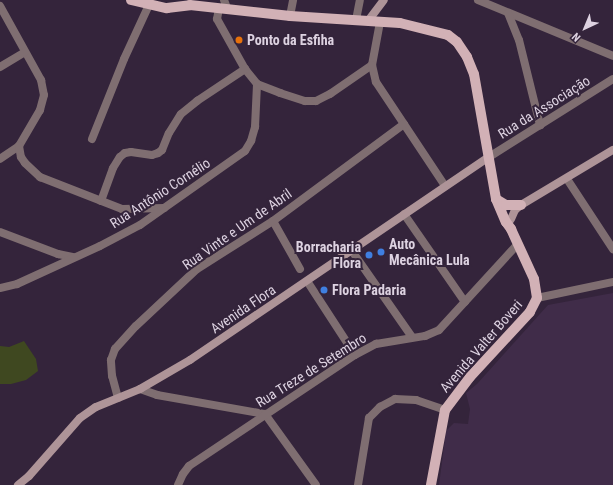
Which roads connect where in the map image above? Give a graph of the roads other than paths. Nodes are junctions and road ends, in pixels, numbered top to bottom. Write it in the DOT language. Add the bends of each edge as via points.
graph roads {
  1 [pos="130,0"];
  2 [pos="293,0"];
  3 [pos="360,0"];
  4 [pos="384,0"];
  5 [pos="478,0"];
  6 [pos="149,5"];
  7 [pos="219,5"];
  8 [pos="0,6"];
  9 [pos="508,13"];
  10 [pos="290,16"];
  11 [pos="356,20"];
  12 [pos="368,21"];
  13 [pos="380,22"];
  14 [pos="25,52"];
  15 [pos="613,56"];
  16 [pos="372,65"];
  17 [pos="0,67"];
  18 [pos="245,69"];
  19 [pos="613,79"];
  20 [pos="257,84"];
  21 [pos="404,124"];
  22 [pos="540,125"];
  23 [pos="92,139"];
  24 [pos="19,146"];
  25 [pos="613,150"];
  26 [pos="489,157"];
  27 [pos="0,159"];
  28 [pos="567,179"];
  29 [pos="494,183"];
  30 [pos="445,186"];
  31 [pos="496,199"];
  32 [pos="102,201"];
  33 [pos="506,204"];
  34 [pos="521,205"];
  35 [pos="164,208"];
  36 [pos="404,214"];
  37 [pos="272,221"];
  38 [pos="511,224"];
  39 [pos="0,232"];
  40 [pos="517,245"];
  41 [pos="613,249"];
  42 [pos="352,251"];
  43 [pos="74,257"];
  44 [pos="300,269"];
  45 [pos="307,281"];
  46 [pos="613,282"];
  47 [pos="0,288"];
  48 [pos="537,298"];
  49 [pos="464,302"];
  50 [pos="412,337"];
  51 [pos="355,355"];
  52 [pos="140,388"];
  53 [pos="118,398"];
  54 [pos="445,410"];
  55 [pos="265,414"];
  56 [pos="18,485"];
  57 [pos="178,485"];
  58 [pos="316,485"];
  59 [pos="358,485"];
  60 [pos="431,485"];
  1 -- 6 [label="main road, Avenida Valter Boveri"];
  2 -- 10 [label="street"];
  3 -- 11 [label="street"];
  4 -- 12 [label="main road"];
  5 -- 9 [label="street"];
  6 -- 7 [label="main road, Avenida Valter Boveri" via="167,8"];
  6 -- 23 [label="street"];
  7 -- 10 [label="main road, Avenida Valter Boveri"];
  7 -- 18 [label="street" via="217,19"];
  8 -- 14 [label="street"];
  9 -- 15 [label="street"];
  9 -- 22 [label="street" via="519,40"];
  10 -- 11 [label="main road, Avenida Valter Boveri"];
  11 -- 12 [label="main road, Avenida Valter Boveri"];
  12 -- 13 [label="main road, Avenida Valter Boveri"];
  13 -- 16 [label="street"];
  13 -- 26 [label="main road, Avenida Valter Boveri" via="400,23 448,35 457,42 474,74"];
  14 -- 17 [label="street"];
  14 -- 24 [label="street" via="41,80 44,95 40,110"];
  16 -- 20 [label="street" via="316,101 305,101"];
  16 -- 21 [label="street" via="376,82"];
  18 -- 20 [label="street"];
  18 -- 32 [label="street" via="181,114 158,153 152,155 125,152 120,156 113,168"];
  19 -- 22 [label="street, Rua da Associação"];
  20 -- 35 [label="street, Rua Antônio Cornélio" via="255,127 245,151"];
  21 -- 30 [label="street"];
  21 -- 37 [label="street, Rua Vinte e Um de Abril"];
  22 -- 26 [label="street, Rua da Associação"];
  24 -- 27 [label="street"];
  24 -- 32 [label="street" via="25,164 40,177"];
  25 -- 28 [label="main road"];
  26 -- 29 [label="main road, Avenida Valter Boveri"];
  26 -- 30 [label="main road, Avenida Flora"];
  28 -- 34 [label="main road"];
  28 -- 41 [label="street"];
  29 -- 31 [label="main road, Avenida Valter Boveri"];
  29 -- 33 [label="main road, Avenida Valter Boveri"];
  30 -- 36 [label="main road, Avenida Flora"];
  31 -- 33 [label="main road"];
  31 -- 38 [label="main road, Avenida Valter Boveri" via="506,222"];
  32 -- 35 [label="street" via="122,210"];
  33 -- 34 [label="main road"];
  33 -- 38 [label="main road, Avenida Valter Boveri"];
  34 -- 38 [label="main road" via="515,210"];
  35 -- 43 [label="street, Rua Antônio Cornélio" via="140,225"];
  36 -- 42 [label="main road, Avenida Flora"];
  36 -- 49 [label="street"];
  37 -- 44 [label="street"];
  37 -- 53 [label="street, Rua Vinte e Um de Abril" via="197,269 136,326 116,349 111,360"];
  38 -- 40 [label="main road, Avenida Valter Boveri"];
  39 -- 43 [label="street" via="58,254"];
  40 -- 48 [label="main road, Avenida Valter Boveri" via="534,279"];
  40 -- 49 [label="street, Rua Treze de Setembro"];
  42 -- 45 [label="main road, Avenida Flora"];
  42 -- 50 [label="street"];
  43 -- 47 [label="street, Rua Antônio Cornélio" via="17,284"];
  45 -- 51 [label="street"];
  45 -- 52 [label="main road, Avenida Flora" via="190,360"];
  46 -- 48 [label="street"];
  48 -- 54 [label="main road, Avenida Valter Boveri" via="530,312 470,377"];
  49 -- 50 [label="street, Rua Treze de Setembro" via="439,330 425,336"];
  50 -- 51 [label="street, Rua Treze de Setembro" via="376,344"];
  51 -- 55 [label="street, Rua Treze de Setembro"];
  52 -- 53 [label="main road, Avenida Flora"];
  52 -- 55 [label="street" via="157,395"];
  53 -- 56 [label="main road, Avenida Flora" via="96,407 80,418"];
  54 -- 59 [label="street" via="416,400 395,399 380,407 369,418"];
  54 -- 60 [label="main road, Avenida Valter Boveri"];
  55 -- 57 [label="street, Rua Treze de Setembro" via="189,466"];
  55 -- 58 [label="street"];
}
